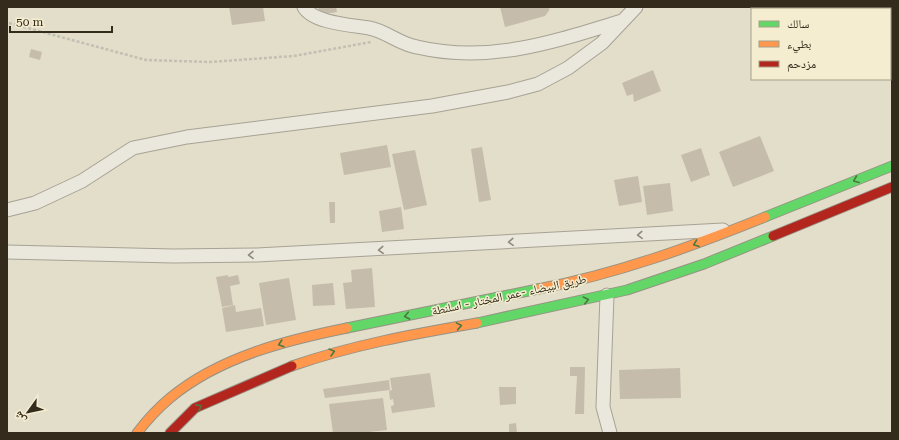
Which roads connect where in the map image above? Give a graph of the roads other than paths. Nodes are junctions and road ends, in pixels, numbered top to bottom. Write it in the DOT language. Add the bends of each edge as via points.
graph roads {
  1 [pos="304,7"];
  2 [pos="636,7"];
  3 [pos="625,20"];
  4 [pos="892,166"];
  5 [pos="892,187"];
  6 [pos="7,210"];
  7 [pos="735,230"];
  8 [pos="7,252"];
  9 [pos="607,295"];
  10 [pos="137,433"];
  11 [pos="170,433"];
  12 [pos="610,433"];
  1 -- 3 [label="street" via="316,17 375,29 416,47 449,53 482,54 542,45"];
  2 -- 3 [label="street"];
  3 -- 6 [label="street" via="602,43 568,68 538,84 432,106 187,137 132,148 82,181 35,203"];
  4 -- 7 [label="main road, طريق البيضاء -عمر المختار - اسلنطة, one-way"];
  5 -- 9 [label="main road, طريق البيضاء -عمر المختار - اسلنطة" via="663,279"];
  7 -- 8 [label="street, one-way" via="257,255 173,256"];
  7 -- 10 [label="main road, طريق البيضاء -عمر المختار - اسلنطة, one-way" via="696,245 580,281 305,336 270,347 227,363 193,381 164,402"];
  11 -- 9 [label="main road, طريق البيضاء -عمر المختار - اسلنطة, one-way" via="195,408 280,370 322,355 376,340 499,320"];
  9 -- 12 [label="street" via="603,407"];
}
